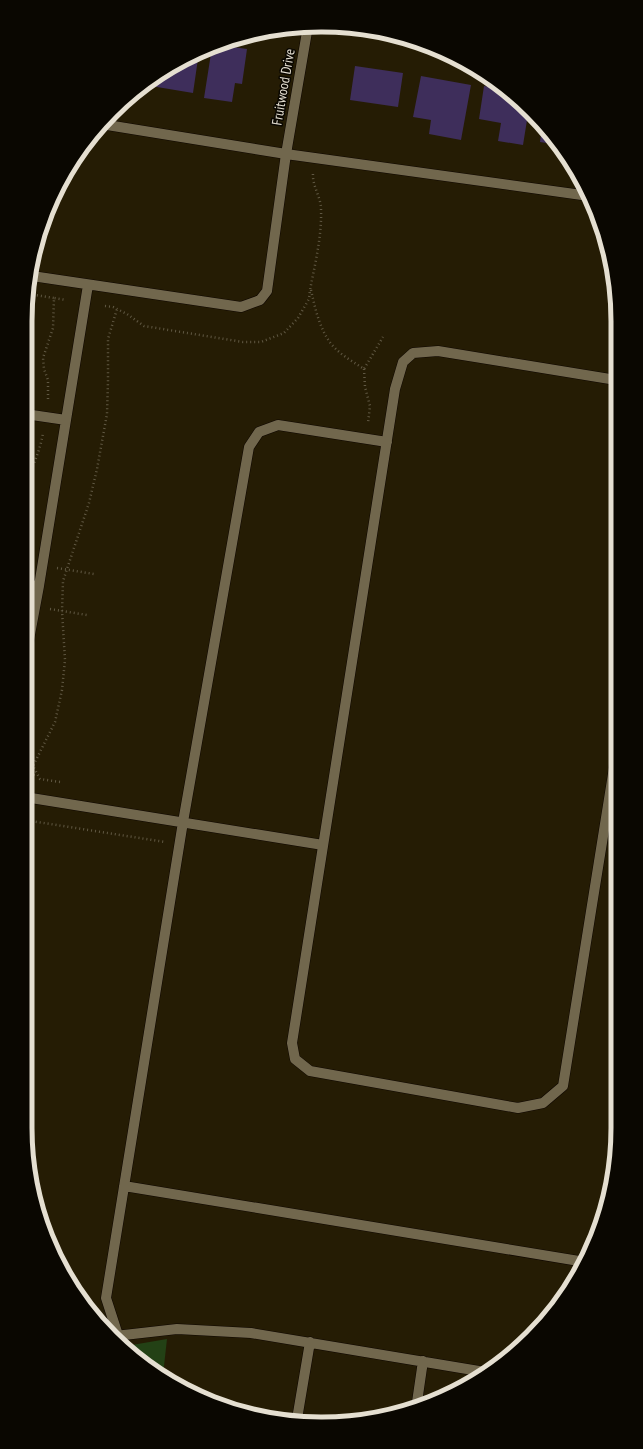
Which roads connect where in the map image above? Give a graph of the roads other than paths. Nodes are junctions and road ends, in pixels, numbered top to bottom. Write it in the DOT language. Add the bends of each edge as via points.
graph roads {
  1 [pos="307,33"];
  2 [pos="109,125"];
  3 [pos="286,154"];
  4 [pos="582,195"];
  5 [pos="36,277"];
  6 [pos="88,285"];
  7 [pos="611,379"];
  8 [pos="32,415"];
  9 [pos="66,420"];
  10 [pos="386,442"];
  11 [pos="32,586"];
  12 [pos="39,586"];
  13 [pos="32,624"];
  14 [pos="32,798"];
  15 [pos="611,816"];
  16 [pos="184,822"];
  17 [pos="323,845"];
  18 [pos="124,1186"];
  19 [pos="578,1261"];
  20 [pos="114,1329"];
  21 [pos="121,1335"];
  22 [pos="310,1342"];
  23 [pos="423,1361"];
  24 [pos="478,1371"];
  25 [pos="417,1401"];
  26 [pos="298,1416"];
  1 -- 3 [label="street, Fruitwood Drive"];
  2 -- 3 [label="street"];
  3 -- 4 [label="street"];
  3 -- 6 [label="street, Fruitwood Drive" via="267,291 260,300 241,307"];
  5 -- 6 [label="street, Fruitwood Drive"];
  6 -- 9 [label="street"];
  7 -- 10 [label="street" via="438,351 413,353 403,362 395,389"];
  8 -- 9 [label="street"];
  9 -- 12 [label="street"];
  10 -- 16 [label="street" via="278,425 259,432 249,447"];
  10 -- 17 [label="street"];
  11 -- 12 [label="street"];
  12 -- 13 [label="street"];
  14 -- 16 [label="street"];
  15 -- 17 [label="street" via="563,1086 543,1104 518,1108 310,1071 295,1059 292,1043"];
  16 -- 17 [label="street"];
  16 -- 18 [label="street"];
  18 -- 19 [label="street"];
  18 -- 20 [label="street" via="106,1298"];
  21 -- 22 [label="street" via="177,1329 251,1333"];
  22 -- 23 [label="street"];
  22 -- 26 [label="street"];
  23 -- 24 [label="street"];
  23 -- 25 [label="street"];
}
